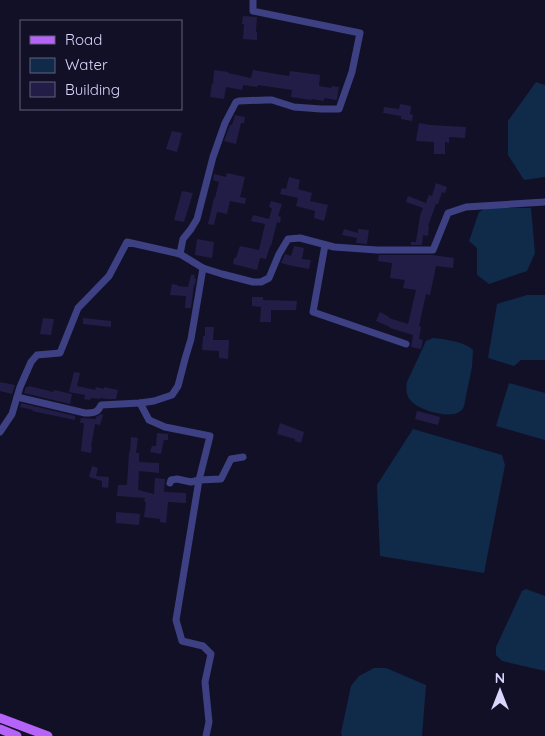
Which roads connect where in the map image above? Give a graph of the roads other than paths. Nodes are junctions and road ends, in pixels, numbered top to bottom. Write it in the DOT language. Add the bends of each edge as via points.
graph roads {
  1 [pos="253,0"];
  2 [pos="545,202"];
  3 [pos="325,245"];
  4 [pos="180,254"];
  5 [pos="203,268"];
  6 [pos="406,344"];
  7 [pos="17,397"];
  8 [pos="140,403"];
  9 [pos="0,432"];
  10 [pos="243,457"];
  11 [pos="199,480"];
  12 [pos="170,483"];
  13 [pos="0,718"];
  14 [pos="0,729"];
  15 [pos="17,736"];
  16 [pos="48,736"];
  17 [pos="206,736"];
  1 -- 4 [label="street" via="253,11 360,33 352,72 339,108 294,107 272,100 236,102 213,157 197,219 183,239"];
  2 -- 3 [label="street" via="466,207 448,213 433,250 377,250"];
  3 -- 5 [label="street" via="300,238 288,239 269,278 262,282"];
  3 -- 6 [label="street" via="313,312"];
  4 -- 5 [label="street"];
  4 -- 7 [label="street" via="127,242 109,276 78,308 60,353 37,355"];
  5 -- 8 [label="street" via="191,339 178,386 172,396"];
  7 -- 8 [label="street" via="85,413 95,413 101,404"];
  7 -- 9 [label="street" via="12,414"];
  8 -- 11 [label="street" via="149,420 165,427 210,436"];
  10 -- 11 [label="street" via="231,459 221,479"];
  11 -- 12 [label="street" via="177,479"];
  11 -- 17 [label="street" via="176,620 182,641 203,646 211,654 205,682 209,722"];
  13 -- 16 [label="main road"];
  14 -- 15 [label="main road"];
}
